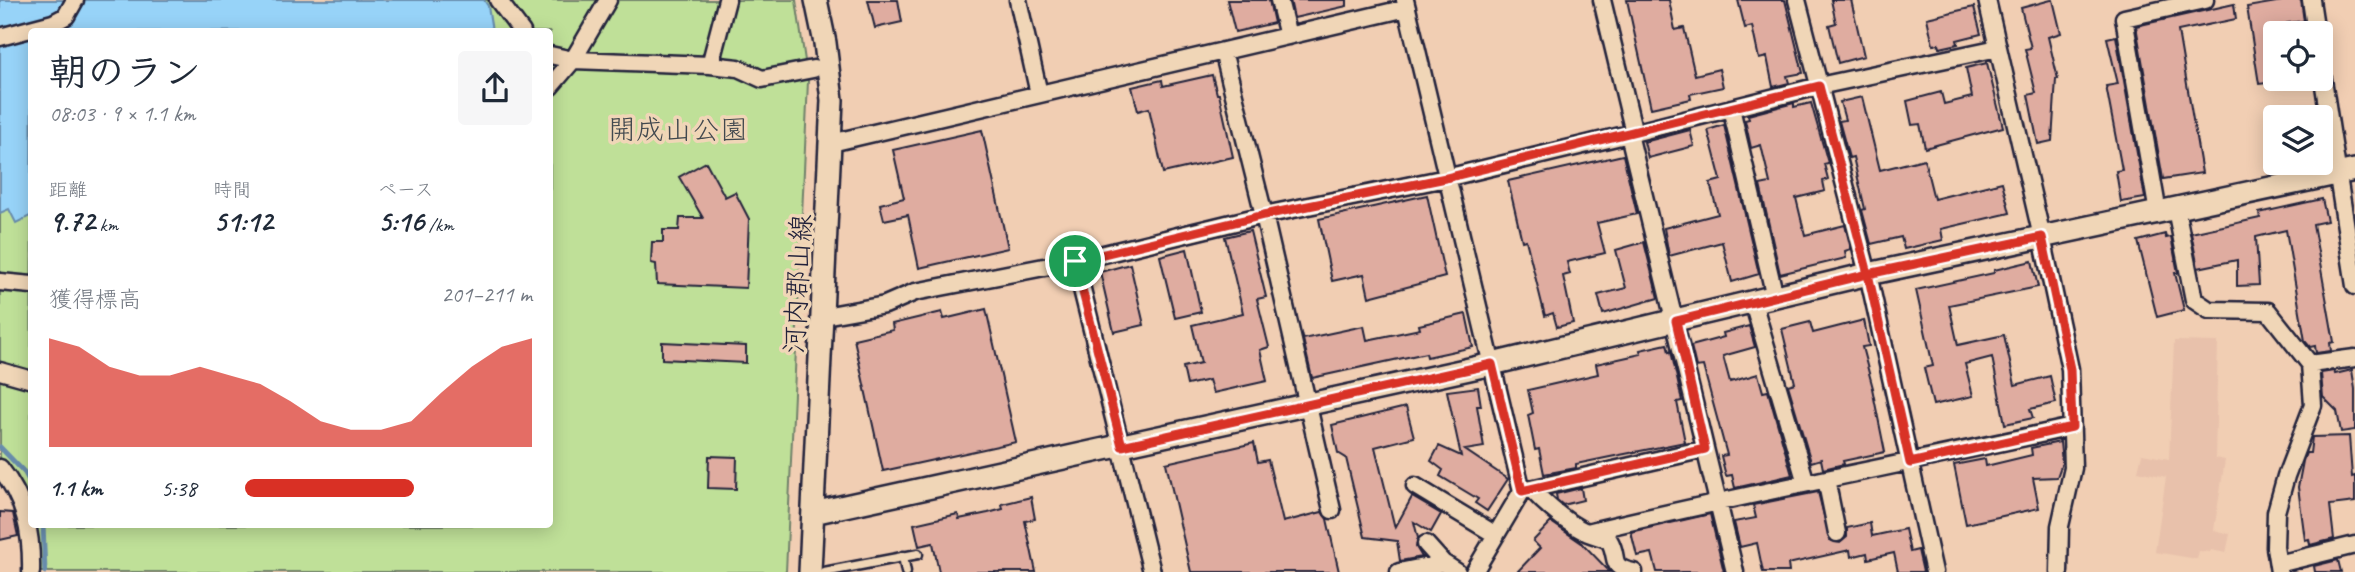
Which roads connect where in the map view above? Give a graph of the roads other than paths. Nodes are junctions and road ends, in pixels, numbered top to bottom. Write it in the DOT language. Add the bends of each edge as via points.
graph roads {
  1 [pos="75,0"];
  2 [pos="498,0"];
  3 [pos="608,0"];
  4 [pos="727,0"];
  5 [pos="816,0"];
  6 [pos="1018,0"];
  7 [pos="1279,0"];
  8 [pos="1602,0"];
  9 [pos="1797,0"];
  10 [pos="1987,0"];
  11 [pos="2205,0"];
  12 [pos="2311,0"];
  13 [pos="1406,4"];
  14 [pos="2314,21"];
  15 [pos="34,28"];
  16 [pos="519,28"];
  17 [pos="28,30"];
  18 [pos="1288,36"];
  19 [pos="0,37"];
  20 [pos="1998,48"];
  21 [pos="1223,51"];
  22 [pos="553,56"];
  23 [pos="573,60"];
  24 [pos="710,65"];
  25 [pos="813,69"];
  26 [pos="553,83"];
  27 [pos="1819,86"];
  28 [pos="2327,91"];
  29 [pos="1039,93"];
  30 [pos="1731,108"];
  31 [pos="1631,133"];
  32 [pos="831,143"];
  33 [pos="2346,172"];
  34 [pos="1446,178"];
  35 [pos="2167,211"];
  36 [pos="1264,215"];
  37 [pos="2042,237"];
  38 [pos="1075,261"];
  39 [pos="1868,274"];
  40 [pos="0,282"];
  41 [pos="28,285"];
  42 [pos="2355,286"];
  43 [pos="1775,297"];
  44 [pos="1753,302"];
  45 [pos="824,316"];
  46 [pos="1676,321"];
  47 [pos="2355,358"];
  48 [pos="1492,364"];
  49 [pos="2310,364"];
  50 [pos="0,371"];
  51 [pos="28,379"];
  52 [pos="1308,404"];
  53 [pos="2072,427"];
  54 [pos="1122,446"];
  55 [pos="1705,449"];
  56 [pos="1910,463"];
  57 [pos="0,468"];
  58 [pos="1826,479"];
  59 [pos="1806,483"];
  60 [pos="1415,486"];
  61 [pos="1526,490"];
  62 [pos="1718,501"];
  63 [pos="1332,510"];
  64 [pos="813,513"];
  65 [pos="28,524"];
  66 [pos="29,528"];
  67 [pos="1587,532"];
  68 [pos="1838,533"];
  69 [pos="1496,535"];
  70 [pos="1426,544"];
  71 [pos="2355,545"];
  72 [pos="918,554"];
  73 [pos="903,556"];
  74 [pos="1450,568"];
  75 [pos="2278,568"];
  76 [pos="31,572"];
  77 [pos="810,572"];
  78 [pos="824,572"];
  79 [pos="906,572"];
  80 [pos="1152,572"];
  81 [pos="1399,572"];
  82 [pos="1474,572"];
  83 [pos="1634,572"];
  84 [pos="1735,572"];
  85 [pos="1934,572"];
  86 [pos="2059,572"];
  1 -- 15 [label="street" via="66,16"];
  2 -- 16 [label="street"];
  3 -- 23 [label="street"];
  4 -- 24 [label="street"];
  5 -- 32 [label="street, 河内郡山線" via="832,100"];
  6 -- 29 [label="street"];
  7 -- 18 [label="street"];
  8 -- 31 [label="street"];
  9 -- 27 [label="street"];
  10 -- 20 [label="street"];
  11 -- 35 [label="street" via="2123,18"];
  12 -- 14 [label="street"];
  13 -- 18 [label="street"];
  13 -- 34 [label="street"];
  17 -- 19 [label="street"];
  18 -- 21 [label="street"];
  20 -- 27 [label="street"];
  20 -- 37 [label="street"];
  21 -- 29 [label="street"];
  21 -- 36 [label="street"];
  22 -- 23 [label="street"];
  23 -- 24 [label="street"];
  23 -- 26 [label="street"];
  24 -- 25 [label="street" via="738,68 762,79"];
  27 -- 30 [label="street"];
  27 -- 39 [label="street"];
  28 -- 33 [label="street"];
  29 -- 32 [label="street"];
  30 -- 31 [label="street"];
  30 -- 43 [label="street"];
  31 -- 34 [label="street"];
  31 -- 46 [label="street"];
  32 -- 45 [label="street, 河内郡山線"];
  33 -- 35 [label="street"];
  33 -- 42 [label="street"];
  34 -- 36 [label="street"];
  34 -- 48 [label="street"];
  35 -- 37 [label="street"];
  35 -- 49 [label="street" via="2194,300 2209,310 2268,311"];
  36 -- 38 [label="street"];
  36 -- 52 [label="street"];
  37 -- 39 [label="street"];
  37 -- 53 [label="street" via="2070,369"];
  38 -- 45 [label="street" via="915,292 885,305"];
  38 -- 54 [label="street"];
  39 -- 43 [label="street"];
  39 -- 56 [label="street"];
  40 -- 41 [label="street"];
  43 -- 44 [label="street"];
  44 -- 46 [label="street"];
  44 -- 59 [label="street"];
  45 -- 64 [label="street, 河内郡山線"];
  46 -- 48 [label="street"];
  46 -- 55 [label="street"];
  47 -- 49 [label="street"];
  48 -- 52 [label="street"];
  48 -- 61 [label="street"];
  49 -- 75 [label="street" via="2313,405 2276,512"];
  50 -- 51 [label="street"];
  52 -- 54 [label="street"];
  52 -- 63 [label="street"];
  53 -- 56 [label="street"];
  53 -- 86 [label="street" via="2073,468 2060,526"];
  54 -- 64 [label="street"];
  54 -- 80 [label="street"];
  55 -- 61 [label="street"];
  55 -- 62 [label="street"];
  56 -- 58 [label="street"];
  56 -- 85 [label="street"];
  57 -- 65 [label="street" via="16,492"];
  58 -- 59 [label="street"];
  58 -- 68 [label="street"];
  59 -- 62 [label="street"];
  60 -- 69 [label="street"];
  61 -- 67 [label="street"];
  61 -- 69 [label="street"];
  62 -- 67 [label="street"];
  62 -- 84 [label="street"];
  64 -- 77 [label="street, 河内郡山線"];
  66 -- 76 [label="street"];
  67 -- 83 [label="street" via="1609,540 1618,567"];
  69 -- 82 [label="street"];
  70 -- 74 [label="street"];
  71 -- 75 [label="street"];
  72 -- 73 [label="lane"];
  73 -- 78 [label="lane"];
  73 -- 79 [label="lane"];
  74 -- 81 [label="street"];
}
